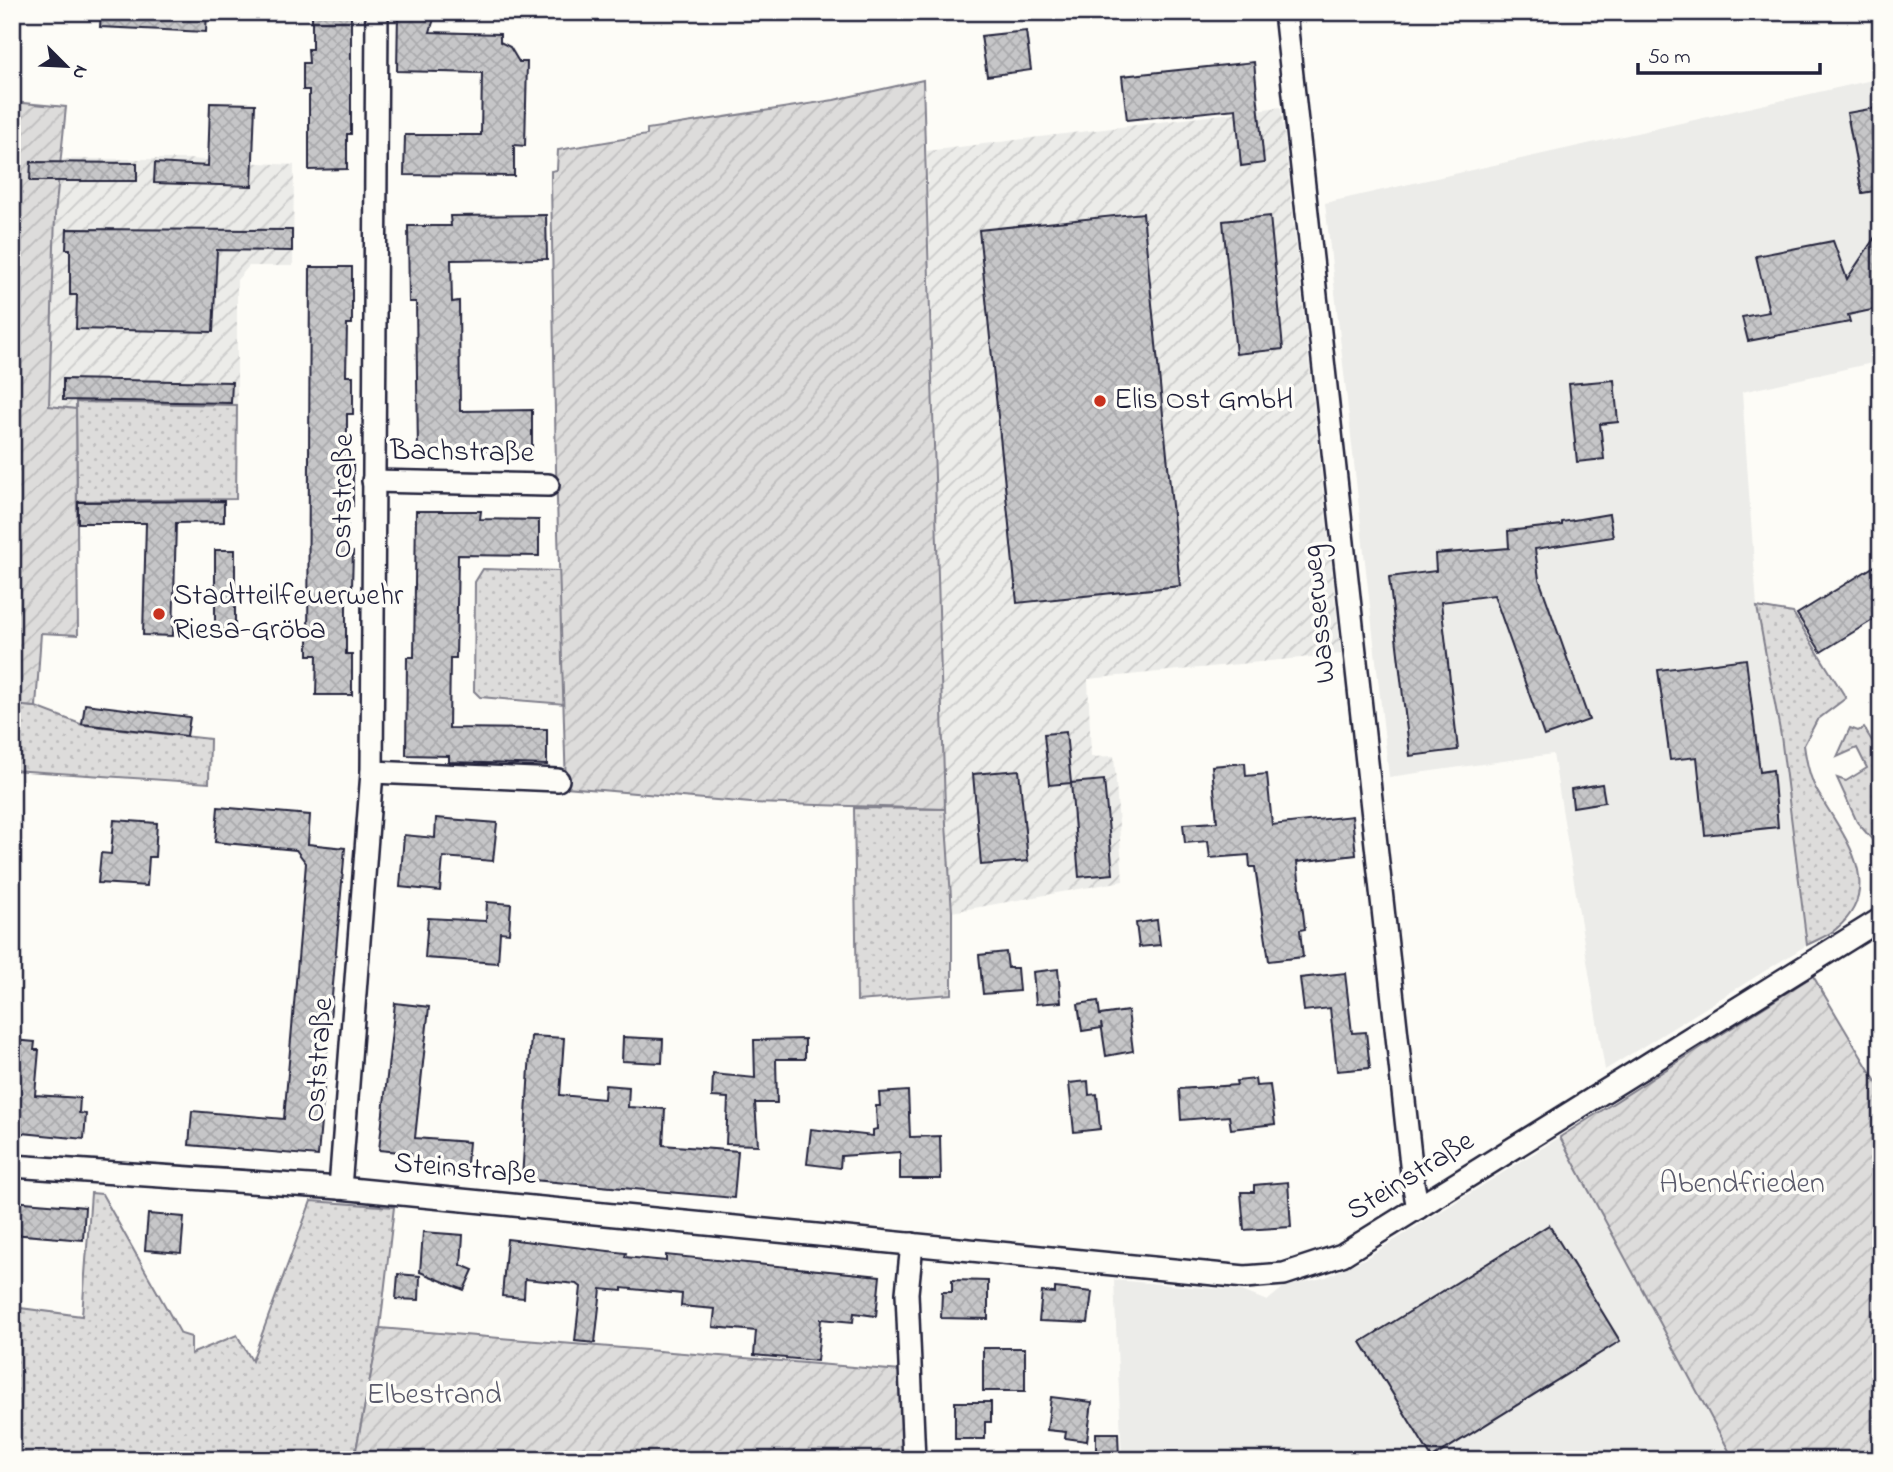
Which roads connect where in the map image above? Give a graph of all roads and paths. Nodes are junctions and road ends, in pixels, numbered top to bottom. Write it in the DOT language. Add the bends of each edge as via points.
graph roads {
  1 [pos="376,12"];
  2 [pos="1285,12"];
  3 [pos="373,481"];
  4 [pos="548,485"];
  5 [pos="372,772"];
  6 [pos="558,780"];
  7 [pos="1881,919"];
  8 [pos="12,1166"];
  9 [pos="340,1188"];
  10 [pos="1418,1208"];
  11 [pos="912,1244"];
  12 [pos="914,1460"];
  1 -- 3 [label="street, Oststraße"];
  2 -- 10 [label="street, Wasserweg"];
  3 -- 4 [label="street, Bachstraße"];
  3 -- 5 [label="street, Oststraße"];
  5 -- 6 [label="street"];
  5 -- 9 [label="street, Oststraße"];
  7 -- 10 [label="street, Steinstraße"];
  8 -- 9 [label="street, Steinstraße"];
  9 -- 11 [label="street, Steinstraße"];
  10 -- 11 [label="street, Steinstraße" via="1342,1255 1284,1274 1245,1277"];
  11 -- 12 [label="street" via="906,1293"];
}
